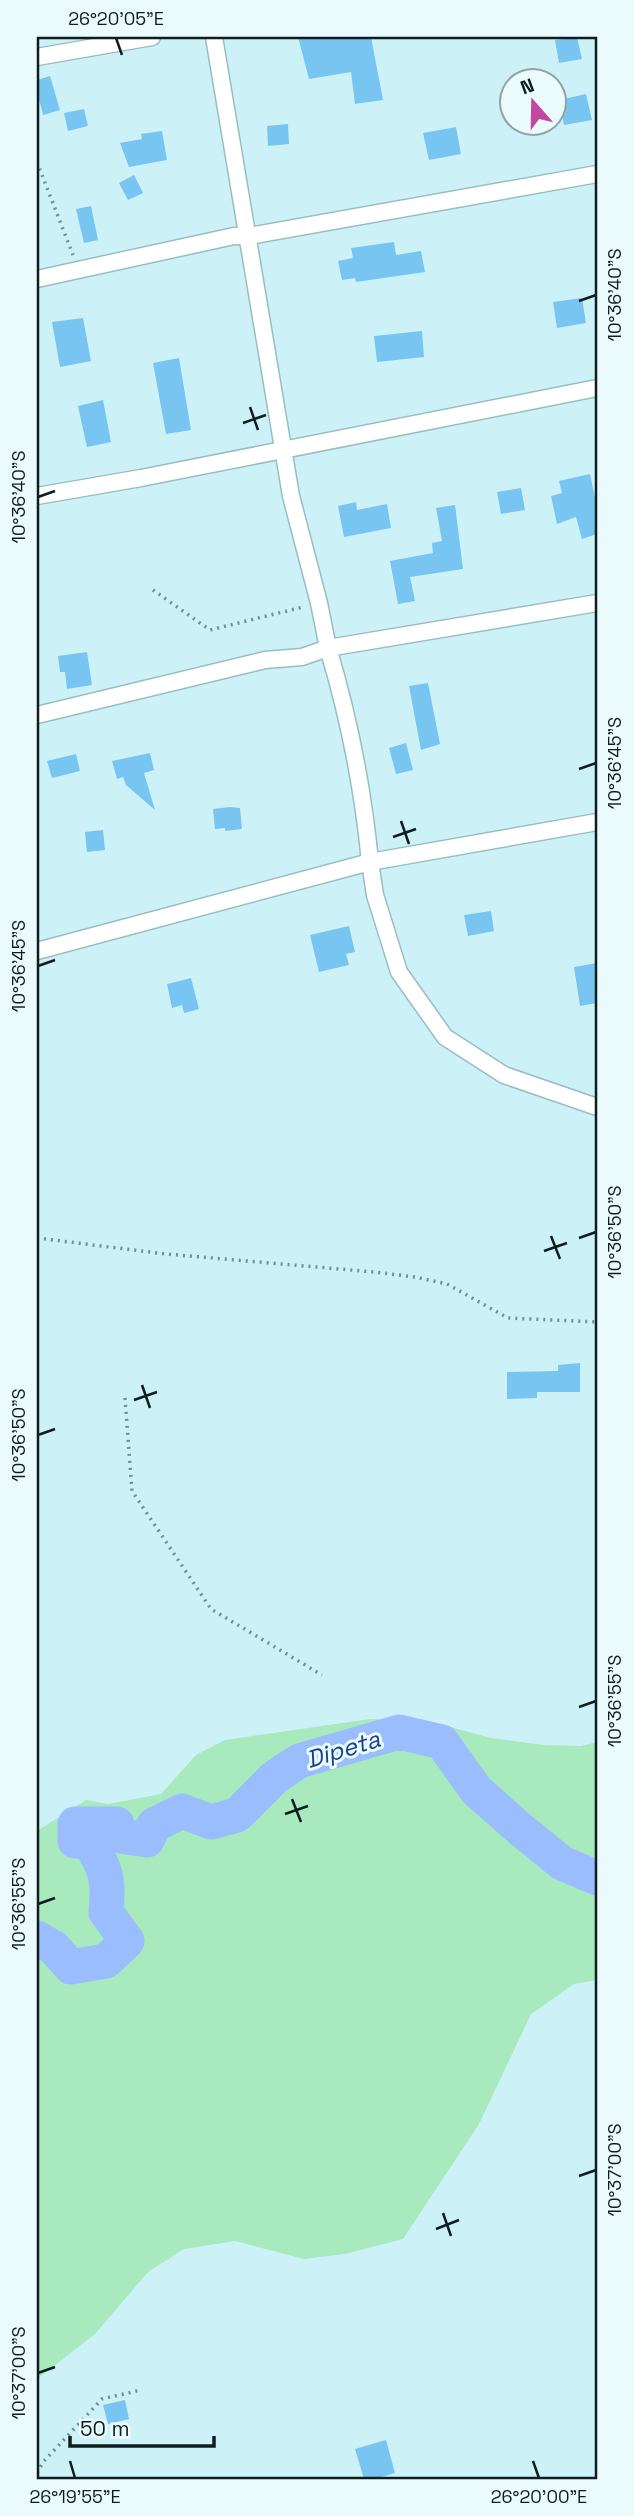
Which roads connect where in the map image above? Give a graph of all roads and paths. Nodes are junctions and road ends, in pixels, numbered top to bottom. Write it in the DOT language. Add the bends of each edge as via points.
graph roads {
  1 [pos="152,37"];
  2 [pos="214,37"];
  3 [pos="37,57"];
  4 [pos="37,162"];
  5 [pos="37,170"];
  6 [pos="597,174"];
  7 [pos="249,236"];
  8 [pos="79,269"];
  9 [pos="37,279"];
  10 [pos="597,388"];
  11 [pos="284,448"];
  12 [pos="37,496"];
  13 [pos="153,590"];
  14 [pos="320,603"];
  15 [pos="597,603"];
  16 [pos="328,648"];
  17 [pos="37,715"];
  18 [pos="597,822"];
  19 [pos="370,862"];
  20 [pos="37,951"];
  21 [pos="597,1107"];
  22 [pos="37,1238"];
  23 [pos="597,1322"];
  24 [pos="125,1398"];
  25 [pos="322,1675"];
  26 [pos="141,2390"];
  27 [pos="37,2473"];
  1 -- 3 [label="street"];
  2 -- 7 [label="street"];
  4 -- 5 [label="path"];
  5 -- 8 [label="path"];
  6 -- 7 [label="street"];
  7 -- 8 [label="street"];
  7 -- 11 [label="street"];
  8 -- 9 [label="street"];
  10 -- 11 [label="street"];
  11 -- 12 [label="street"];
  11 -- 14 [label="street" via="291,496"];
  13 -- 14 [label="path" via="210,630"];
  14 -- 16 [label="street"];
  15 -- 16 [label="street"];
  16 -- 17 [label="street"];
  16 -- 19 [label="street" via="348,717"];
  18 -- 19 [label="street"];
  19 -- 20 [label="street"];
  19 -- 21 [label="street" via="375,895 399,972 445,1037 504,1074"];
  22 -- 23 [label="path" via="415,1277 447,1284 508,1318"];
  24 -- 25 [label="path" via="132,1491 211,1609"];
  26 -- 27 [label="path" via="102,2399"];
}
